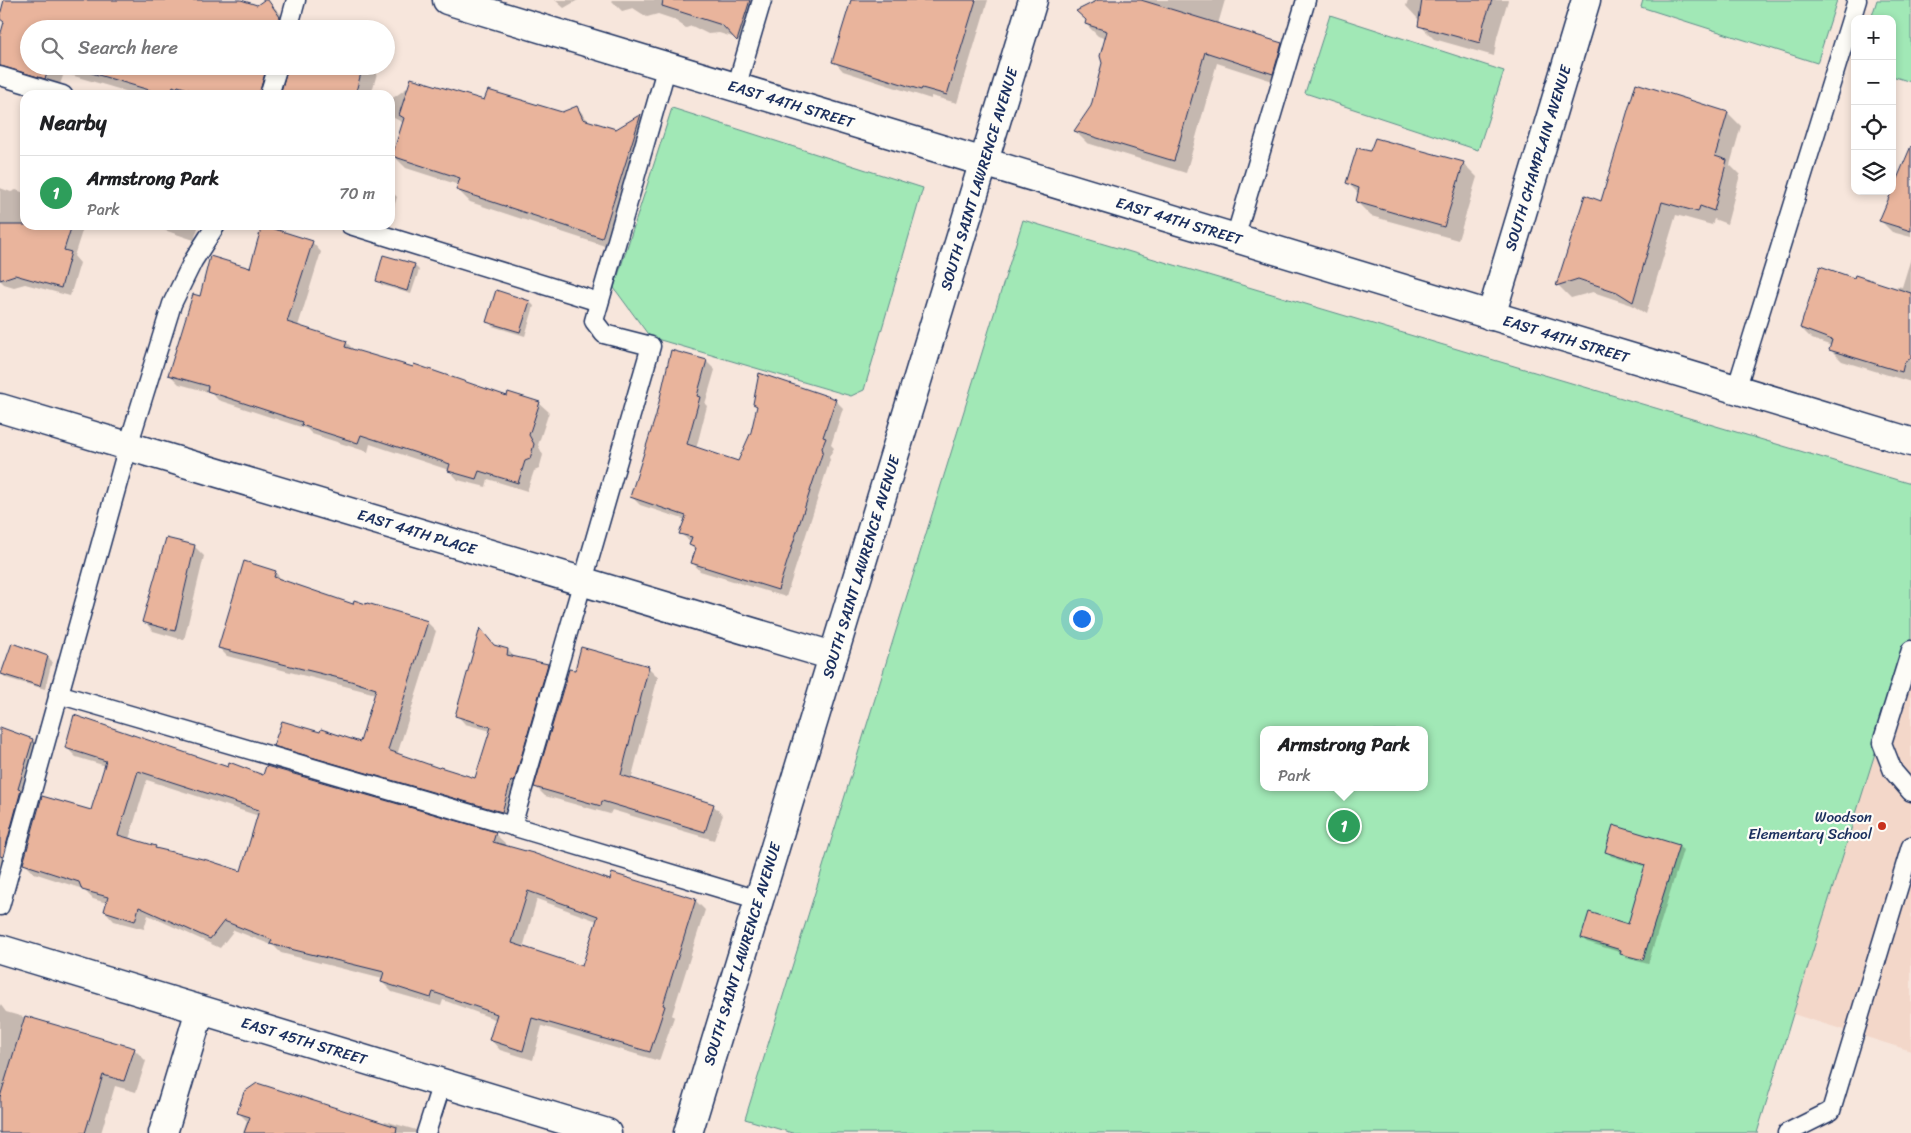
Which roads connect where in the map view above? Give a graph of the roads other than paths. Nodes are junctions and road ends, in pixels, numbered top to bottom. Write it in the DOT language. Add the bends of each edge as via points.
graph roads {
  1 [pos="296,0"];
  2 [pos="447,0"];
  3 [pos="762,0"];
  4 [pos="1033,0"];
  5 [pos="1306,0"];
  6 [pos="1586,0"];
  7 [pos="1857,0"];
  8 [pos="494,7"];
  9 [pos="290,20"];
  10 [pos="667,66"];
  11 [pos="275,75"];
  12 [pos="0,76"];
  13 [pos="736,88"];
  14 [pos="46,90"];
  15 [pos="271,90"];
  16 [pos="984,162"];
  17 [pos="213,230"];
  18 [pos="366,230"];
  19 [pos="1235,238"];
  20 [pos="599,302"];
  21 [pos="1491,316"];
  22 [pos="1736,390"];
  23 [pos="0,408"];
  24 [pos="1911,442"];
  25 [pos="128,446"];
  26 [pos="583,582"];
  27 [pos="1911,650"];
  28 [pos="833,656"];
  29 [pos="58,694"];
  30 [pos="1911,792"];
  31 [pos="512,826"];
  32 [pos="1911,846"];
  33 [pos="759,900"];
  34 [pos="0,906"];
  35 [pos="0,949"];
  36 [pos="200,1010"];
  37 [pos="442,1083"];
  38 [pos="163,1133"];
  39 [pos="426,1133"];
  40 [pos="607,1133"];
  41 [pos="688,1133"];
  42 [pos="1787,1133"];
  1 -- 9 [label="lane"];
  2 -- 8 [label="street, EAST 44TH STREET"];
  3 -- 13 [label="lane"];
  4 -- 16 [label="street, SOUTH SAINT LAWRENCE AVENUE"];
  5 -- 19 [label="lane"];
  6 -- 21 [label="street, SOUTH CHAMPLAIN AVENUE"];
  7 -- 22 [label="lane"];
  8 -- 10 [label="street, EAST 44TH STREET"];
  10 -- 13 [label="street, EAST 44TH STREET"];
  10 -- 20 [label="lane"];
  11 -- 15 [label="lane"];
  12 -- 14 [label="lane"];
  13 -- 16 [label="street, EAST 44TH STREET"];
  16 -- 19 [label="street, EAST 44TH STREET"];
  16 -- 28 [label="street, SOUTH SAINT LAWRENCE AVENUE"];
  17 -- 25 [label="lane" via="172,304"];
  18 -- 20 [label="lane"];
  19 -- 21 [label="street, EAST 44TH STREET"];
  20 -- 26 [label="lane" via="594,321 604,334 651,346"];
  21 -- 22 [label="street, EAST 44TH STREET"];
  22 -- 24 [label="street, EAST 44TH STREET"];
  23 -- 25 [label="street, EAST 44TH PLACE"];
  25 -- 26 [label="street, EAST 44TH PLACE"];
  25 -- 29 [label="lane"];
  26 -- 28 [label="street, EAST 44TH PLACE"];
  26 -- 31 [label="lane"];
  27 -- 30 [label="lane" via="1882,744 1894,771"];
  28 -- 33 [label="street, SOUTH SAINT LAWRENCE AVENUE"];
  29 -- 31 [label="lane"];
  29 -- 34 [label="lane"];
  31 -- 33 [label="lane"];
  32 -- 42 [label="lane" via="1831,1111"];
  33 -- 41 [label="street, SOUTH SAINT LAWRENCE AVENUE"];
  35 -- 36 [label="street, EAST 45TH STREET"];
  36 -- 37 [label="street, EAST 45TH STREET"];
  36 -- 38 [label="street"];
  37 -- 39 [label="lane"];
  37 -- 40 [label="street, EAST 45TH STREET"];
}
